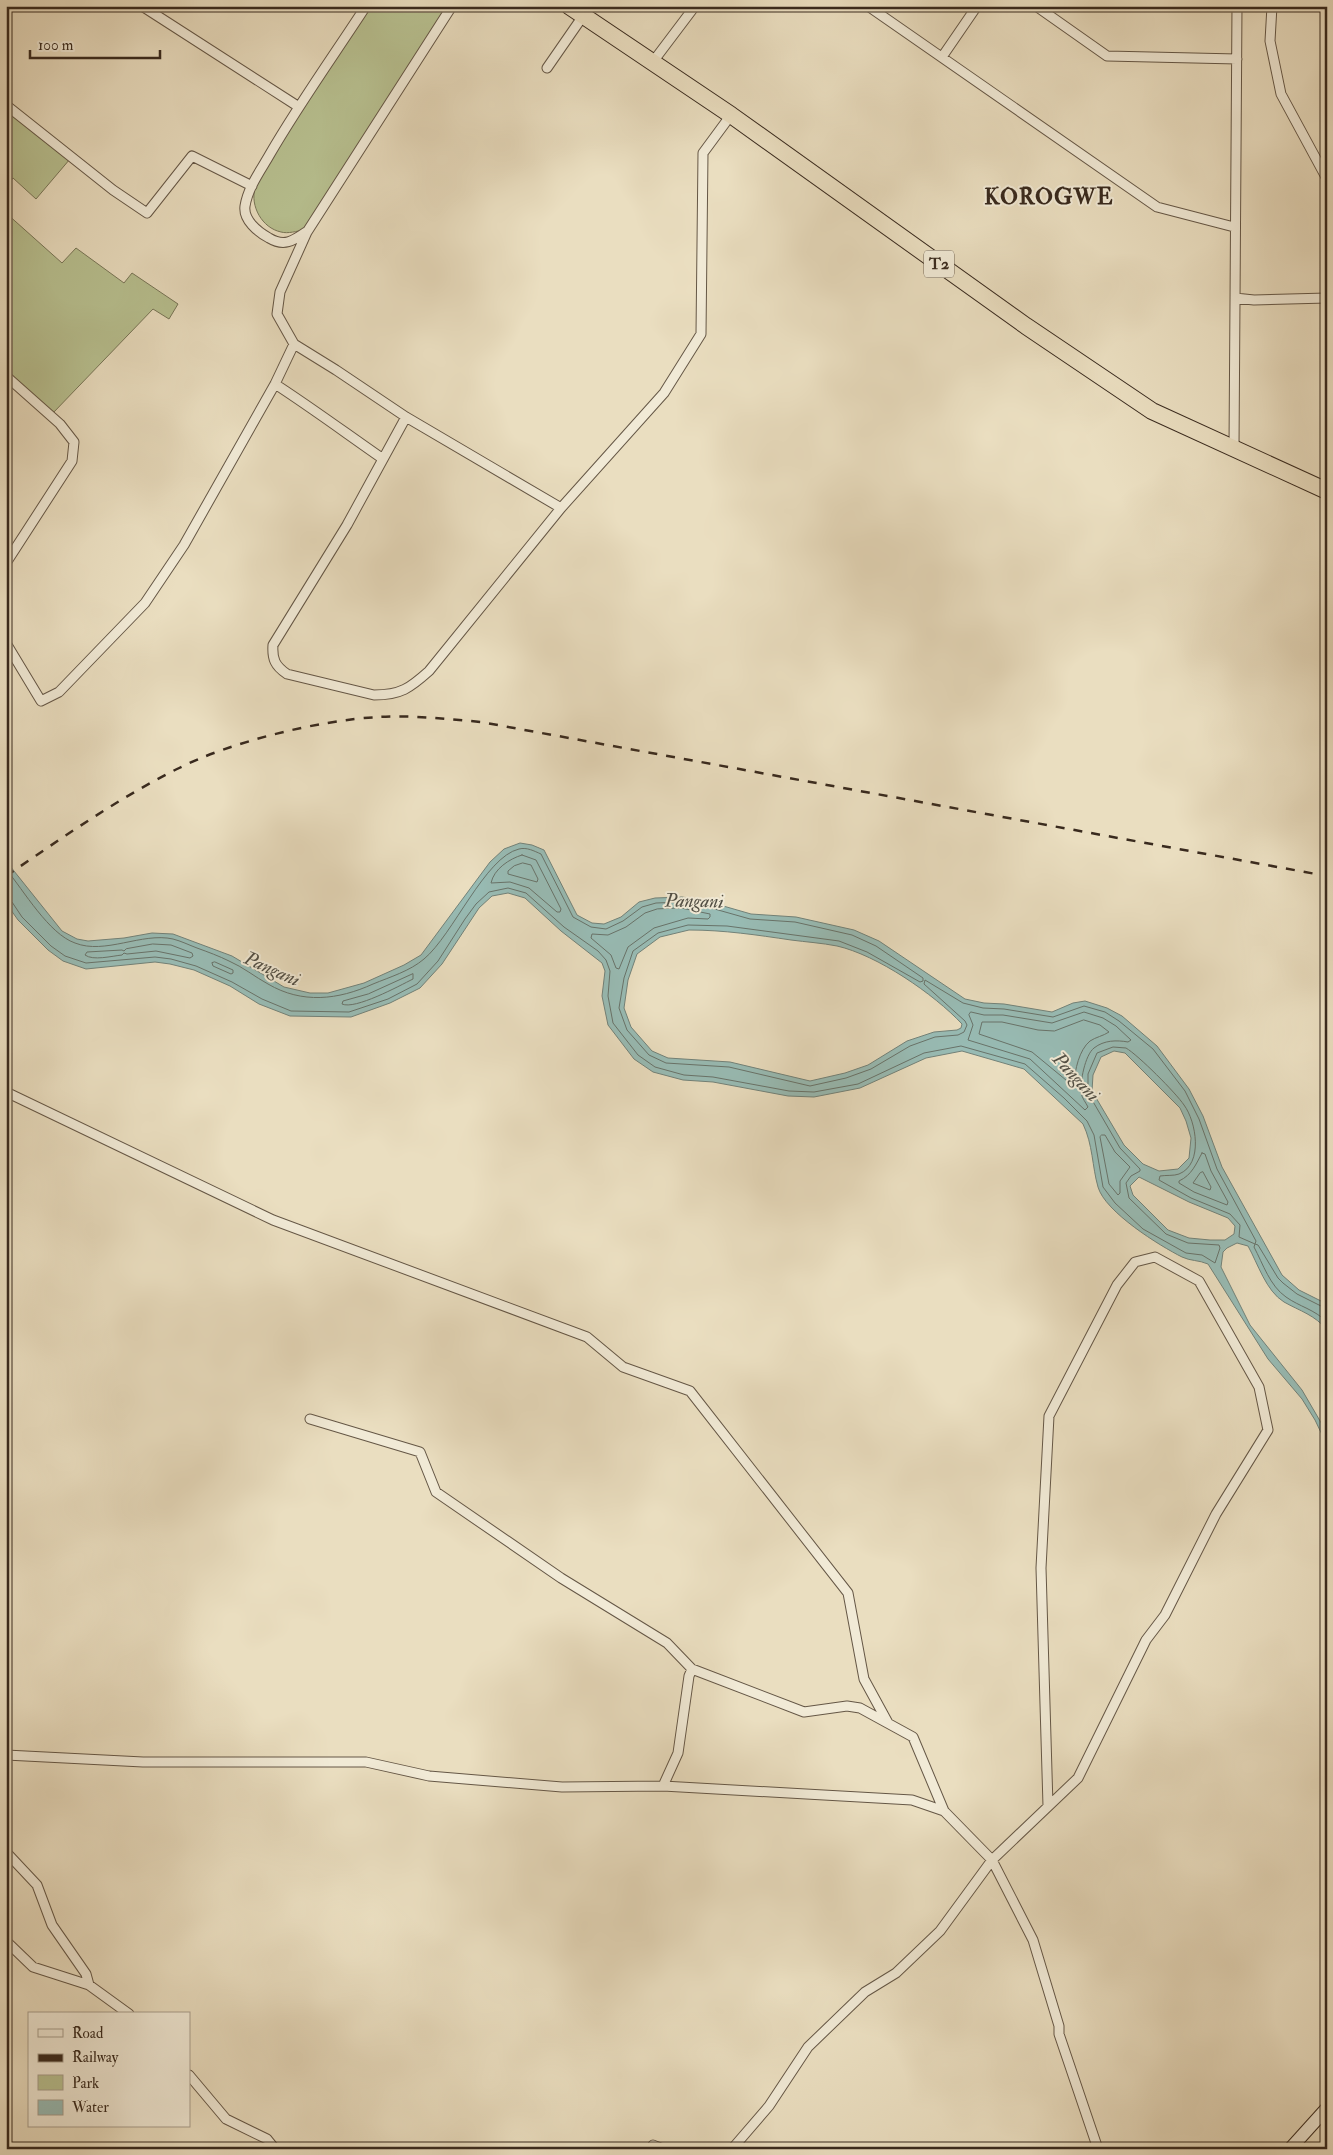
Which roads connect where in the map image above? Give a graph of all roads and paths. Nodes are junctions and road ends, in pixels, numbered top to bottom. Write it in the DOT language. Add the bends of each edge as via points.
graph roads {
  1 [pos="142,6"];
  2 [pos="366,6"];
  3 [pos="452,6"];
  4 [pos="569,6"];
  5 [pos="868,6"];
  6 [pos="977,6"];
  7 [pos="1036,6"];
  8 [pos="1237,6"];
  9 [pos="1272,6"];
  10 [pos="690,8"];
  11 [pos="583,16"];
  12 [pos="942,57"];
  13 [pos="1237,59"];
  14 [pos="652,63"];
  15 [pos="547,68"];
  16 [pos="6,105"];
  17 [pos="300,107"];
  18 [pos="731,115"];
  19 [pos="1327,179"];
  20 [pos="252,186"];
  21 [pos="1234,227"];
  22 [pos="306,232"];
  23 [pos="1235,298"];
  24 [pos="1327,298"];
  25 [pos="294,344"];
  26 [pos="6,376"];
  27 [pos="275,384"];
  28 [pos="406,417"];
  29 [pos="1234,448"];
  30 [pos="383,459"];
  31 [pos="1327,491"];
  32 [pos="561,508"];
  33 [pos="6,562"];
  34 [pos="6,643"];
  35 [pos="6,1092"];
  36 [pos="310,1419"];
  37 [pos="692,1669"];
  38 [pos="888,1723"];
  39 [pos="6,1755"];
  40 [pos="663,1786"];
  41 [pos="1048,1806"];
  42 [pos="944,1811"];
  43 [pos="6,1852"];
  44 [pos="992,1860"];
  45 [pos="6,1941"];
  46 [pos="89,1985"];
  47 [pos="126,2012"];
  48 [pos="190,2076"];
  49 [pos="1327,2108"];
  50 [pos="653,2145"];
  51 [pos="276,2149"];
  52 [pos="663,2149"];
  53 [pos="732,2149"];
  54 [pos="1098,2149"];
  55 [pos="1290,2149"];
  1 -- 17 [label="street"];
  2 -- 17 [label="street"];
  3 -- 22 [label="street"];
  4 -- 11 [label="highway, T2"];
  5 -- 12 [label="street"];
  6 -- 12 [label="street"];
  7 -- 13 [label="street" via="1107,56"];
  8 -- 13 [label="street"];
  9 -- 19 [label="street" via="1270,42 1282,94"];
  10 -- 14 [label="street"];
  11 -- 14 [label="highway, T2"];
  11 -- 15 [label="street"];
  12 -- 21 [label="street" via="1157,207"];
  13 -- 21 [label="street"];
  14 -- 18 [label="highway, T2"];
  16 -- 20 [label="street" via="146,213 192,156"];
  17 -- 20 [label="street"];
  18 -- 29 [label="highway, T2" via="1026,326 1144,405"];
  18 -- 32 [label="street" via="703,153 701,334 664,393"];
  20 -- 22 [label="street" via="245,208 258,232 276,242 289,244"];
  21 -- 23 [label="street"];
  22 -- 25 [label="street" via="280,292 277,314"];
  23 -- 24 [label="street"];
  23 -- 29 [label="street"];
  25 -- 27 [label="street"];
  25 -- 28 [label="street"];
  26 -- 33 [label="street" via="60,424 74,442 72,461"];
  27 -- 30 [label="street"];
  27 -- 34 [label="street" via="184,545 145,603 59,692 41,701"];
  28 -- 30 [label="street"];
  28 -- 32 [label="street"];
  29 -- 31 [label="highway, T2"];
  30 -- 32 [label="street" via="347,525 273,645 272,655 277,668 287,674 374,695 388,695 410,688 429,671"];
  35 -- 38 [label="street" via="273,1220 587,1337 623,1367 690,1391 848,1593 864,1679"];
  36 -- 37 [label="street" via="420,1452 436,1492 561,1578 667,1644"];
  37 -- 38 [label="street" via="804,1712 847,1706 860,1708"];
  37 -- 40 [label="street" via="678,1753"];
  38 -- 42 [label="street" via="913,1737"];
  39 -- 40 [label="street" via="143,1762 366,1762 429,1776 514,1783"];
  40 -- 42 [label="street" via="912,1800"];
  41 -- 41 [label="street" via="1078,1778 1146,1640 1165,1615 1216,1514 1268,1430 1260,1387 1199,1281 1156,1257 1135,1262 1116,1285 1049,1416 1041,1568"];
  41 -- 44 [label="street"];
  42 -- 44 [label="street"];
  43 -- 46 [label="street" via="37,1885 52,1925 86,1974"];
  44 -- 53 [label="street" via="940,1931 896,1973 865,1992 808,2047 769,2106"];
  44 -- 54 [label="street" via="1034,1940 1059,2034"];
  45 -- 46 [label="street" via="33,1967"];
  46 -- 47 [label="street"];
  48 -- 51 [label="street" via="226,2119 267,2139"];
  49 -- 55 [label="main road"];
  50 -- 52 [label="street"];
}
